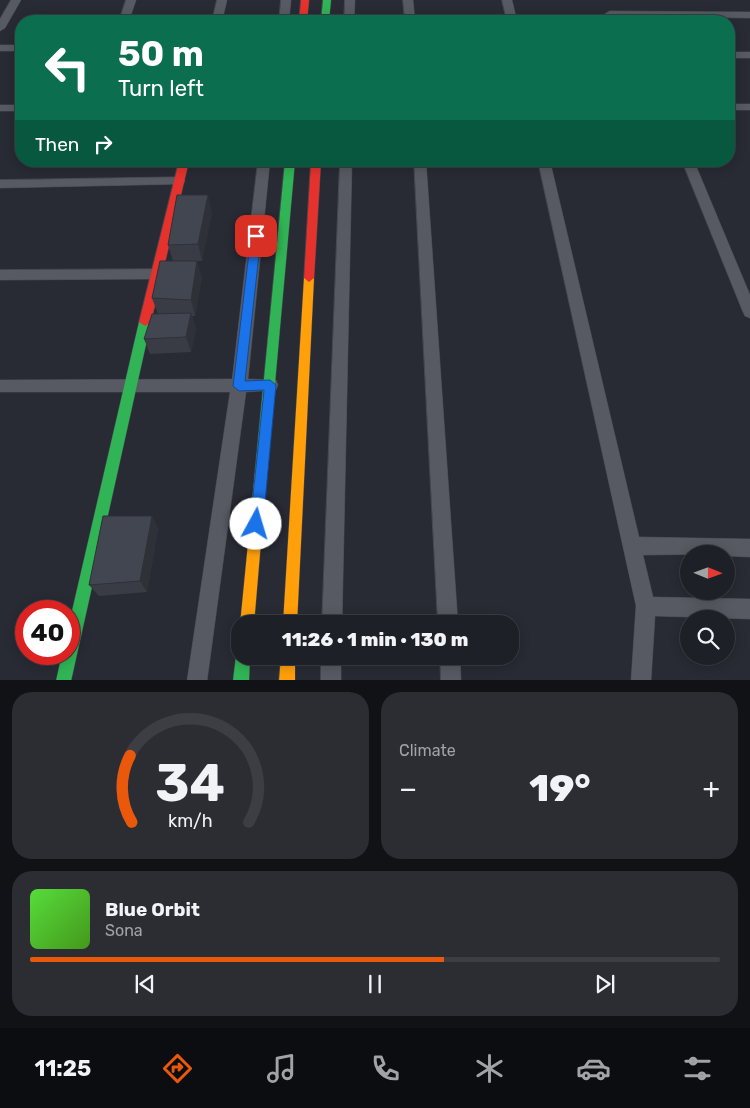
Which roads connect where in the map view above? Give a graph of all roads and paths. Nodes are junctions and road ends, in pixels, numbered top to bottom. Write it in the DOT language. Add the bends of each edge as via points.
graph roads {
  1 [pos="16,0"];
  2 [pos="131,0"];
  3 [pos="222,0"];
  4 [pos="286,0"];
  5 [pos="305,0"];
  6 [pos="327,0"];
  7 [pos="350,0"];
  8 [pos="408,0"];
  9 [pos="507,0"];
  10 [pos="610,14"];
  11 [pos="126,15"];
  12 [pos="218,15"];
  13 [pos="285,15"];
  14 [pos="304,15"];
  15 [pos="326,15"];
  16 [pos="350,15"];
  17 [pos="409,15"];
  18 [pos="511,15"];
  19 [pos="750,15"];
  20 [pos="0,28"];
  21 [pos="0,48"];
  22 [pos="15,48"];
  23 [pos="735,55"];
  24 [pos="750,55"];
  25 [pos="735,107"];
  26 [pos="750,107"];
  27 [pos="0,108"];
  28 [pos="15,108"];
  29 [pos="183,167"];
  30 [pos="263,167"];
  31 [pos="289,167"];
  32 [pos="316,167"];
  33 [pos="346,167"];
  34 [pos="420,167"];
  35 [pos="545,167"];
  36 [pos="690,167"];
  37 [pos="179,182"];
  38 [pos="0,184"];
  39 [pos="156,274"];
  40 [pos="0,275"];
  41 [pos="750,312"];
  42 [pos="270,385"];
  43 [pos="0,386"];
  44 [pos="132,386"];
  45 [pos="239,386"];
  46 [pos="632,546"];
  47 [pos="750,548"];
  48 [pos="646,606"];
  49 [pos="750,609"];
  50 [pos="248,615"];
  51 [pos="291,615"];
  52 [pos="332,615"];
  53 [pos="447,615"];
  54 [pos="242,665"];
  55 [pos="288,665"];
  56 [pos="331,665"];
  57 [pos="450,665"];
  58 [pos="63,680"];
  59 [pos="197,680"];
  60 [pos="241,680"];
  61 [pos="287,680"];
  62 [pos="330,680"];
  63 [pos="451,680"];
  64 [pos="641,680"];
  1 -- 20 [label="street"];
  2 -- 11 [label="street"];
  3 -- 12 [label="street"];
  4 -- 13 [label="street"];
  5 -- 14 [label="street"];
  6 -- 15 [label="street"];
  7 -- 16 [label="street"];
  8 -- 17 [label="street"];
  9 -- 18 [label="street"];
  10 -- 19 [label="street"];
  21 -- 22 [label="street"];
  23 -- 24 [label="street"];
  25 -- 26 [label="street"];
  27 -- 28 [label="street"];
  29 -- 37 [label="street"];
  30 -- 45 [label="street"];
  31 -- 42 [label="street"];
  32 -- 51 [label="street"];
  33 -- 52 [label="street"];
  34 -- 53 [label="street"];
  35 -- 46 [label="street"];
  36 -- 41 [label="street"];
  37 -- 38 [label="street"];
  37 -- 39 [label="street"];
  39 -- 40 [label="street"];
  39 -- 44 [label="street"];
  42 -- 45 [label="street"];
  42 -- 50 [label="street"];
  43 -- 44 [label="street"];
  44 -- 45 [label="street"];
  44 -- 58 [label="street"];
  45 -- 59 [label="street"];
  46 -- 47 [label="street"];
  46 -- 48 [label="street"];
  48 -- 49 [label="street"];
  48 -- 64 [label="street"];
  54 -- 60 [label="street"];
  55 -- 61 [label="street"];
  56 -- 62 [label="street"];
  57 -- 63 [label="street"];
}
